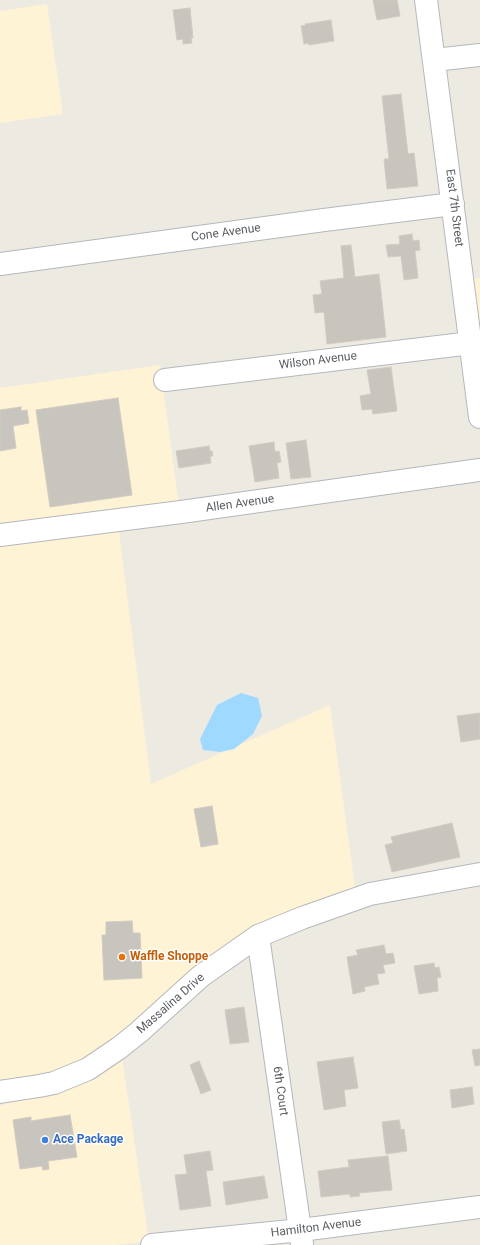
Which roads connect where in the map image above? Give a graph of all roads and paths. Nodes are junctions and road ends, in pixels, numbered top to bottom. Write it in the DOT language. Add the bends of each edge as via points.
graph roads {
  1 [pos="426,0"];
  2 [pos="480,55"];
  3 [pos="434,60"];
  4 [pos="453,204"];
  5 [pos="0,264"];
  6 [pos="470,343"];
  7 [pos="165,380"];
  8 [pos="480,417"];
  9 [pos="480,470"];
  10 [pos="0,534"];
  11 [pos="480,874"];
  12 [pos="258,936"];
  13 [pos="0,1092"];
  14 [pos="480,1207"];
  15 [pos="302,1238"];
  16 [pos="152,1245"];
  1 -- 3 [label="street, East 7th Street"];
  2 -- 3 [label="street"];
  3 -- 4 [label="street, East 7th Street"];
  4 -- 5 [label="street, Cone Avenue"];
  4 -- 6 [label="street, East 7th Street"];
  6 -- 7 [label="street, Wilson Avenue"];
  6 -- 8 [label="street, East 7th Street"];
  9 -- 10 [label="street, Allen Avenue" via="174,513"];
  11 -- 12 [label="street, Massalina Drive" via="370,894"];
  12 -- 13 [label="street, Massalina Drive" via="201,976 139,1032 88,1069 54,1083"];
  12 -- 15 [label="street, 6th Court"];
  14 -- 15 [label="street, Hamilton Avenue"];
  15 -- 16 [label="street, Hamilton Avenue"];
}
